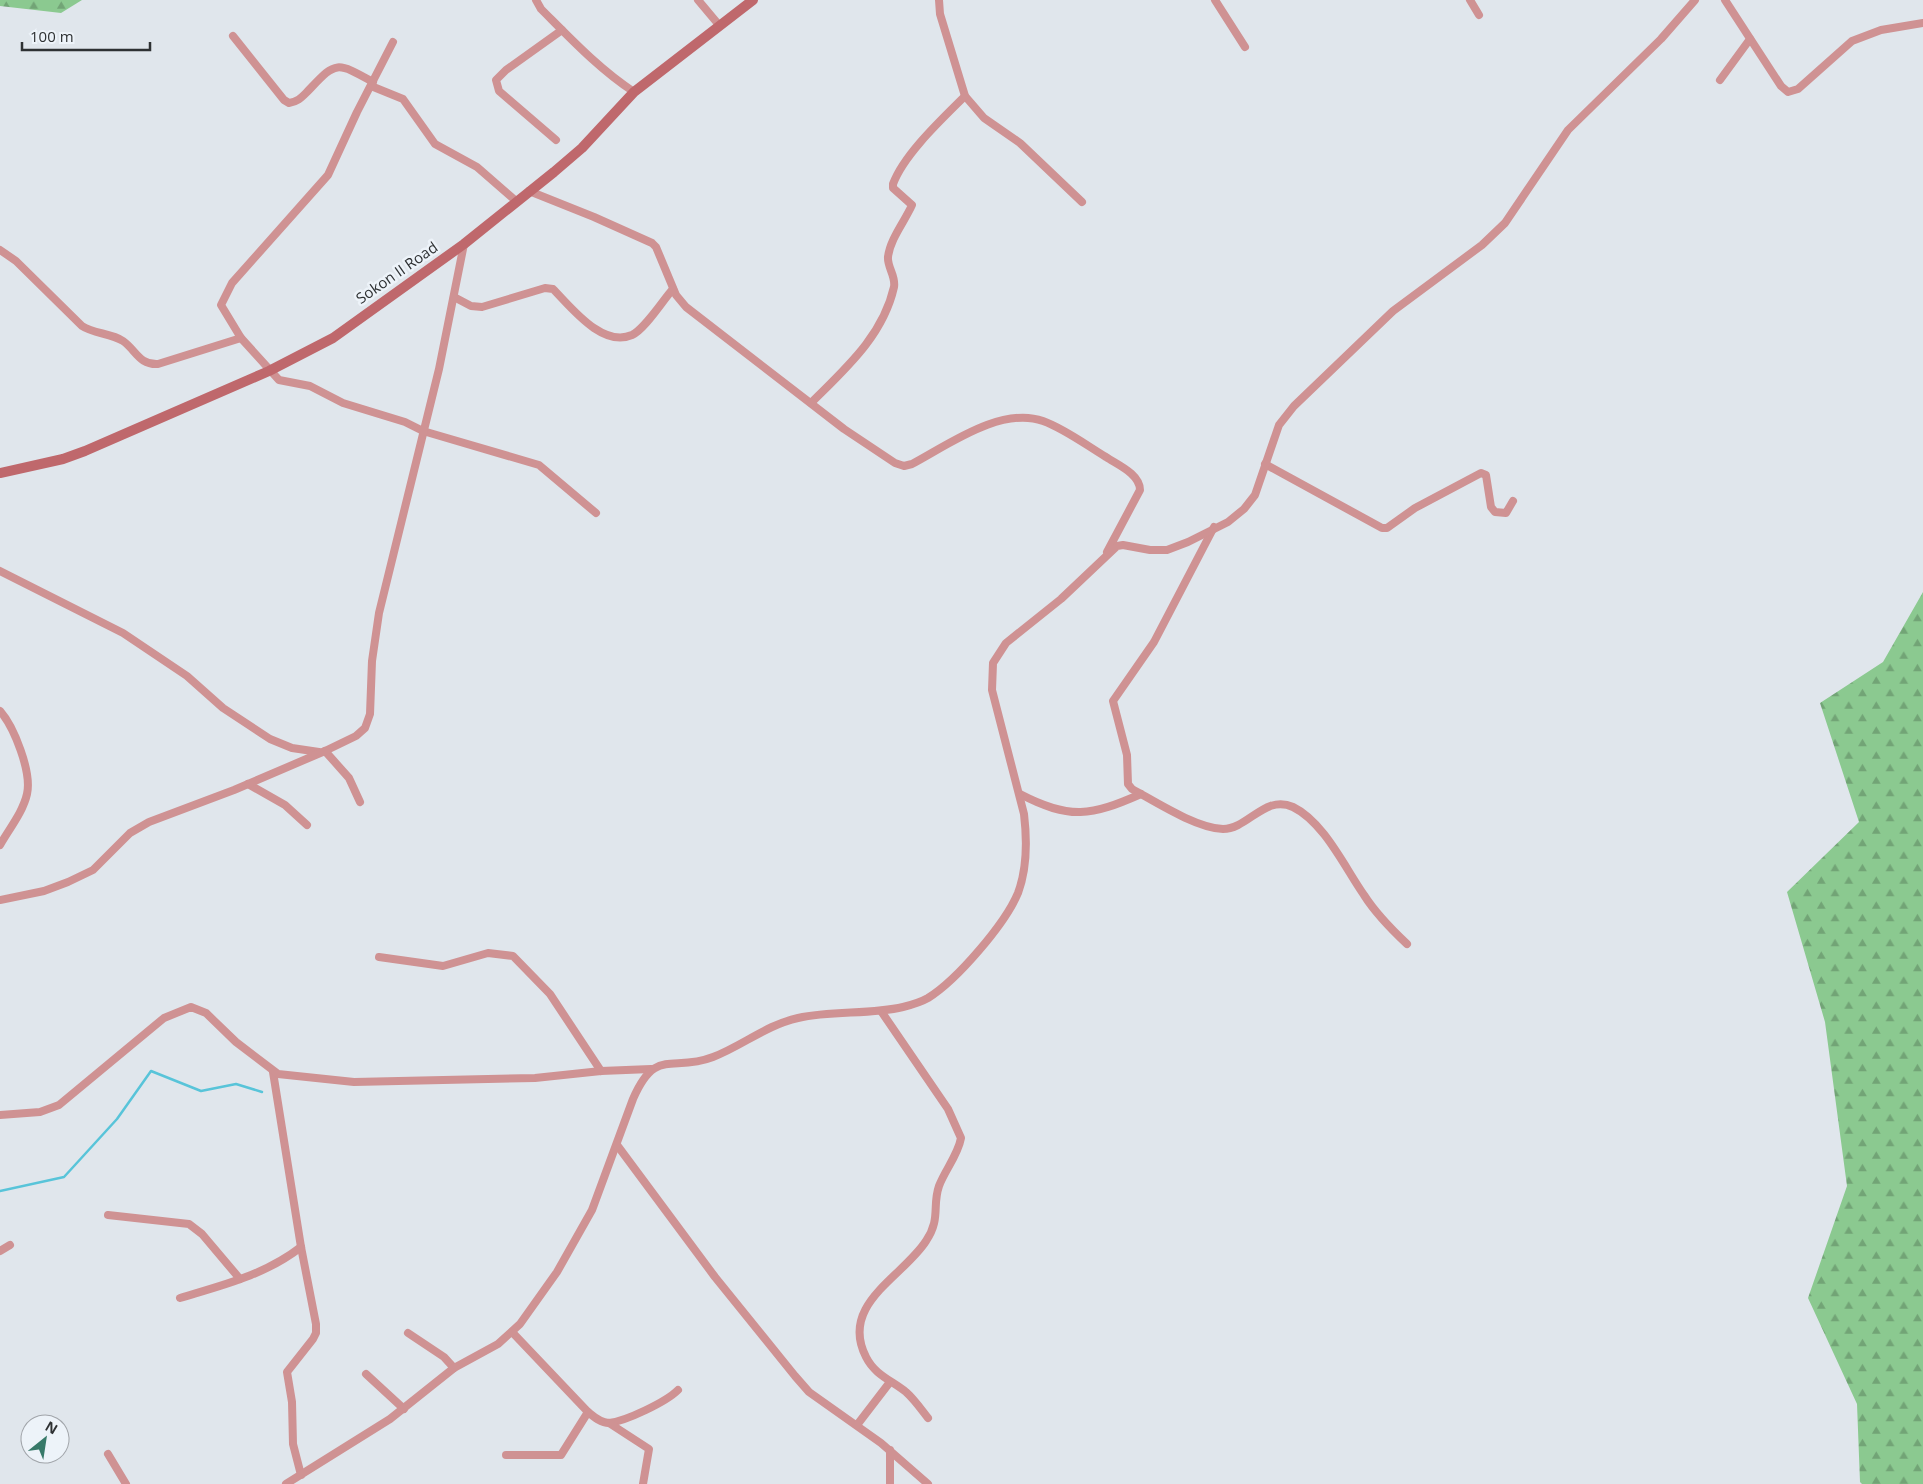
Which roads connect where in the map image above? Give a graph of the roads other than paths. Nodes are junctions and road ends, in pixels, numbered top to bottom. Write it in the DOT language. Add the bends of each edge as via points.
graph roads {
  1 [pos="536,0"];
  2 [pos="698,0"];
  3 [pos="753,0"];
  4 [pos="939,0"];
  5 [pos="1215,0"];
  6 [pos="1470,0"];
  7 [pos="1696,0"];
  8 [pos="1725,0"];
  9 [pos="1479,15"];
  10 [pos="1923,23"];
  11 [pos="719,25"];
  12 [pos="562,30"];
  13 [pos="233,36"];
  14 [pos="1750,39"];
  15 [pos="393,42"];
  16 [pos="1245,47"];
  17 [pos="1720,80"];
  18 [pos="372,84"];
  19 [pos="634,92"];
  20 [pos="965,96"];
  21 [pos="556,140"];
  22 [pos="529,192"];
  23 [pos="516,201"];
  24 [pos="1082,202"];
  25 [pos="464,244"];
  26 [pos="0,250"];
  27 [pos="673,289"];
  28 [pos="454,297"];
  29 [pos="241,338"];
  30 [pos="269,371"];
  31 [pos="811,403"];
  32 [pos="423,432"];
  33 [pos="1265,464"];
  34 [pos="0,473"];
  35 [pos="1513,502"];
  36 [pos="596,513"];
  37 [pos="1214,528"];
  38 [pos="1106,554"];
  39 [pos="0,571"];
  40 [pos="0,711"];
  41 [pos="322,752"];
  42 [pos="248,784"];
  43 [pos="1020,794"];
  44 [pos="1141,794"];
  45 [pos="360,802"];
  46 [pos="307,825"];
  47 [pos="0,845"];
  48 [pos="0,900"];
  49 [pos="1407,944"];
  50 [pos="379,957"];
  51 [pos="882,1011"];
  52 [pos="651,1069"];
  53 [pos="601,1071"];
  54 [pos="273,1072"];
  55 [pos="0,1115"];
  56 [pos="618,1145"];
  57 [pos="108,1215"];
  58 [pos="10,1245"];
  59 [pos="301,1247"];
  60 [pos="0,1251"];
  61 [pos="240,1279"];
  62 [pos="180,1298"];
  63 [pos="512,1332"];
  64 [pos="408,1333"];
  65 [pos="454,1368"];
  66 [pos="366,1374"];
  67 [pos="890,1382"];
  68 [pos="678,1390"];
  69 [pos="404,1409"];
  70 [pos="588,1412"];
  71 [pos="928,1418"];
  72 [pos="609,1423"];
  73 [pos="857,1425"];
  74 [pos="890,1450"];
  75 [pos="108,1454"];
  76 [pos="506,1455"];
  77 [pos="301,1475"];
  78 [pos="126,1484"];
  79 [pos="286,1484"];
  80 [pos="643,1484"];
  81 [pos="890,1484"];
  82 [pos="928,1484"];
  1 -- 12 [label="street"];
  2 -- 11 [label="street"];
  3 -- 11 [label="street, Sokon II Road"];
  4 -- 20 [label="street" via="942,22"];
  5 -- 16 [label="street"];
  6 -- 9 [label="street"];
  7 -- 33 [label="street" via="1568,130 1505,223 1482,245 1393,311 1294,406 1279,425"];
  8 -- 14 [label="street"];
  10 -- 14 [label="street" via="1881,30 1852,41 1798,89 1788,92"];
  11 -- 19 [label="street, Sokon II Road"];
  12 -- 19 [label="street" via="614,79"];
  12 -- 21 [label="street" via="499,76 496,85"];
  13 -- 18 [label="street" via="287,102 295,102 336,66 347,68"];
  14 -- 17 [label="street"];
  15 -- 18 [label="street"];
  18 -- 23 [label="street" via="403,99 435,144 477,167"];
  18 -- 29 [label="street" via="328,175 232,283 223,298 220,305"];
  19 -- 22 [label="street, Sokon II Road" via="582,148"];
  20 -- 24 [label="street" via="984,118 1020,143"];
  20 -- 31 [label="street" via="931,131 894,180 894,188 912,205 889,253 888,262 895,284 879,326 850,364"];
  22 -- 23 [label="street, Sokon II Road"];
  22 -- 27 [label="street" via="652,243"];
  23 -- 25 [label="street, Sokon II Road"];
  25 -- 28 [label="street"];
  25 -- 30 [label="street, Sokon II Road" via="333,338"];
  26 -- 29 [label="street" via="16,261 82,326 124,342 146,363 158,364"];
  27 -- 28 [label="street" via="633,334 622,337 597,330 553,289 545,288 482,307 471,306"];
  27 -- 31 [label="street" via="686,308"];
  28 -- 32 [label="street"];
  29 -- 30 [label="street"];
  30 -- 32 [label="street" via="282,382 310,386 343,403 405,422"];
  30 -- 34 [label="street, Sokon II Road" via="72,456"];
  31 -- 38 [label="street" via="880,454 904,466 971,432 1006,419 1036,419 1054,426 1127,470 1140,485"];
  32 -- 36 [label="street" via="539,465"];
  32 -- 41 [label="street" via="379,613 368,722 356,736"];
  33 -- 35 [label="street" via="1382,528 1388,528 1415,508 1481,473 1486,476 1495,512 1506,513"];
  33 -- 37 [label="street" via="1254,495 1244,509"];
  37 -- 38 [label="street" via="1167,550 1123,545"];
  37 -- 44 [label="street" via="1154,642 1113,700 1127,754 1128,784"];
  38 -- 43 [label="street" via="1061,599 1006,643 995,657 992,690"];
  39 -- 41 [label="street" via="123,633 187,676 223,708 270,739 292,748"];
  40 -- 47 [label="street" via="9,722 27,779 27,793 21,808"];
  41 -- 42 [label="street"];
  41 -- 45 [label="street" via="349,778"];
  42 -- 46 [label="street" via="285,805"];
  42 -- 48 [label="street" via="149,822 130,833 94,870 44,891"];
  43 -- 44 [label="street" via="1045,807 1075,813 1113,806"];
  43 -- 51 [label="street" via="1026,830 1025,852 1013,903 990,937 937,992 925,1000"];
  44 -- 49 [label="street" via="1190,819 1224,829 1274,805 1294,808 1329,842 1385,924"];
  50 -- 53 [label="street" via="442,966 488,954 513,956 550,994"];
  51 -- 52 [label="street" via="797,1018 764,1029 711,1058 662,1063"];
  51 -- 67 [label="street" via="948,1109 961,1138 939,1188 936,1223 932,1232 917,1254 877,1292 862,1316 861,1343 866,1358"];
  52 -- 53 [label="street"];
  52 -- 56 [label="street" via="640,1085"];
  53 -- 54 [label="street" via="536,1078 354,1082"];
  54 -- 55 [label="street" via="206,1013 196,1008 185,1008 164,1018 59,1105 40,1112"];
  54 -- 59 [label="street"];
  56 -- 63 [label="street" via="575,1243 531,1312"];
  56 -- 73 [label="street" via="715,1277 790,1370 809,1392"];
  57 -- 61 [label="street" via="189,1224 202,1234"];
  58 -- 60 [label="street"];
  59 -- 61 [label="street" via="274,1266"];
  59 -- 77 [label="street" via="316,1324 313,1339 287,1372 293,1444"];
  61 -- 62 [label="street"];
  63 -- 65 [label="street" via="498,1344"];
  63 -- 70 [label="street"];
  64 -- 65 [label="street" via="444,1357"];
  65 -- 69 [label="street"];
  66 -- 69 [label="street"];
  67 -- 71 [label="street" via="910,1396"];
  67 -- 73 [label="street"];
  68 -- 72 [label="street" via="655,1406"];
  69 -- 77 [label="street"];
  70 -- 72 [label="street"];
  70 -- 76 [label="street" via="561,1455"];
  72 -- 80 [label="street" via="649,1449"];
  73 -- 74 [label="street"];
  74 -- 81 [label="street"];
  74 -- 82 [label="street"];
  75 -- 78 [label="street"];
  77 -- 79 [label="street"];
}
